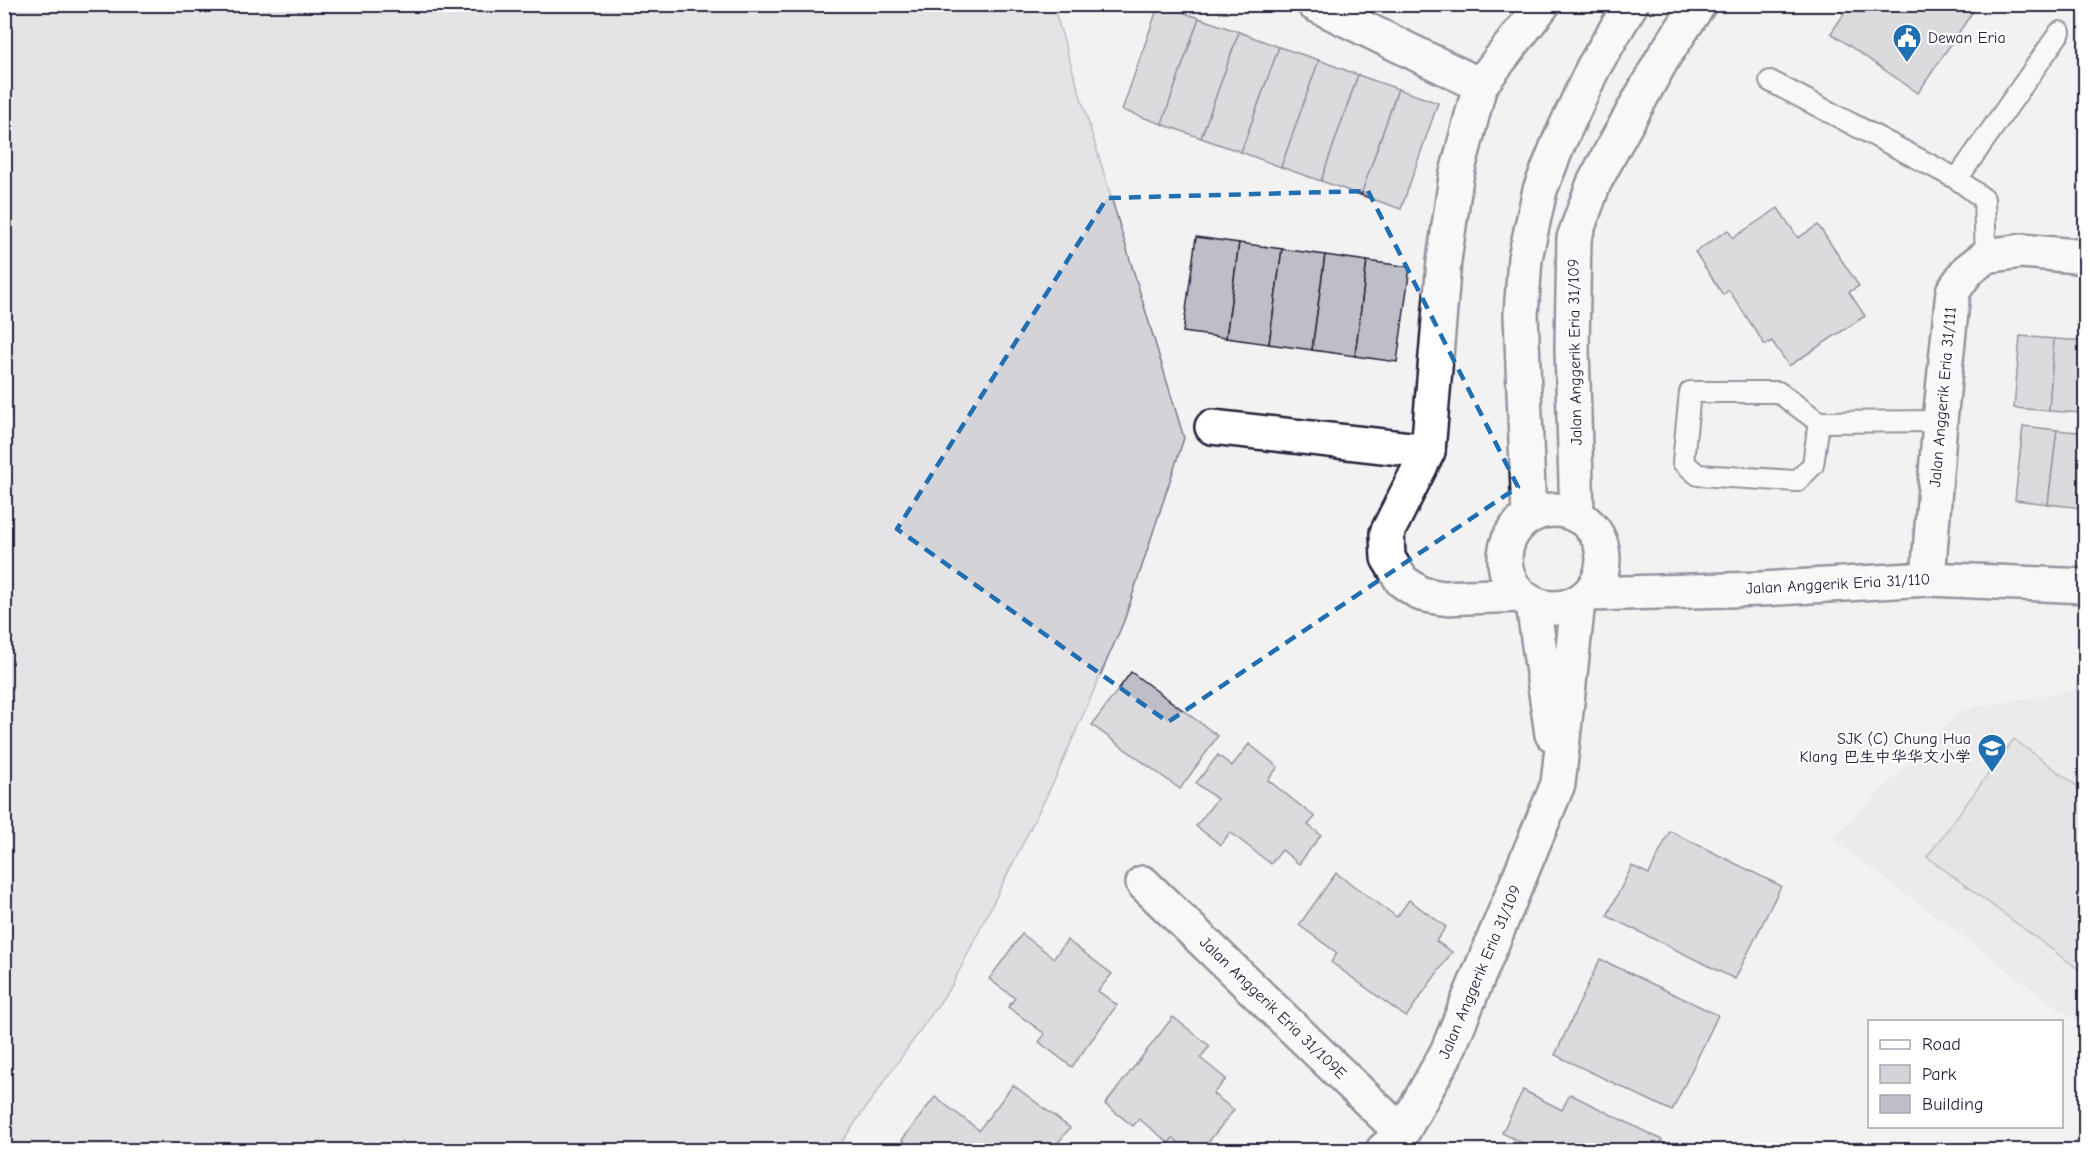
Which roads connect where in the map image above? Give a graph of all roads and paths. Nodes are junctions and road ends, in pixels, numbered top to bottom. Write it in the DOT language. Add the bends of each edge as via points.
graph roads {
  1 [pos="1314,4"];
  2 [pos="1543,4"];
  3 [pos="1631,4"];
  4 [pos="1699,4"];
  5 [pos="2060,32"];
  6 [pos="1770,81"];
  7 [pos="1480,85"];
  8 [pos="1957,179"];
  9 [pos="1986,256"];
  10 [pos="2085,257"];
  11 [pos="1940,421"];
  12 [pos="1820,422"];
  13 [pos="1212,426"];
  14 [pos="1428,451"];
  15 [pos="1529,516"];
  16 [pos="1577,516"];
  17 [pos="1928,579"];
  18 [pos="2085,586"];
  19 [pos="1584,598"];
  20 [pos="1527,599"];
  21 [pos="1558,784"];
  22 [pos="1143,883"];
  23 [pos="1393,1142"];
  1 -- 7 [label="street"];
  2 -- 7 [label="street"];
  3 -- 15 [label="street" via="1593,68 1559,142 1540,190 1525,258 1521,315"];
  4 -- 16 [label="street, Jalan Anggerik Eria 31/109" via="1664,56 1594,183 1574,238 1572,348"];
  5 -- 8 [label="lane"];
  6 -- 8 [label="lane"];
  7 -- 14 [label="street" via="1456,177 1444,261"];
  8 -- 9 [label="lane" via="1984,199"];
  9 -- 10 [label="street" via="2022,251"];
  9 -- 11 [label="street, Jalan Anggerik Eria 31/111" via="1968,270 1953,291"];
  11 -- 12 [label="lane"];
  11 -- 17 [label="street, Jalan Anggerik Eria 31/111"];
  12 -- 12 [label="lane" via="1813,465 1797,481 1698,475 1683,462 1690,392 1778,392"];
  13 -- 14 [label="street"];
  14 -- 20 [label="street" via="1387,533 1388,558 1402,581 1421,594 1442,598"];
  15 -- 16 [label="street" via="1553,510"];
  15 -- 20 [label="street" via="1509,538 1505,553 1508,576"];
  16 -- 19 [label="street" via="1590,525 1603,552 1599,581"];
  17 -- 18 [label="street, Jalan Anggerik Eria 31/110"];
  17 -- 19 [label="street, Jalan Anggerik Eria 31/110"];
  19 -- 20 [label="street" via="1559,608"];
  19 -- 21 [label="street, Jalan Anggerik Eria 31/109"];
  20 -- 21 [label="street"];
  21 -- 23 [label="street, Jalan Anggerik Eria 31/109" via="1448,1052"];
  22 -- 23 [label="street, Jalan Anggerik Eria 31/109E"];
}
